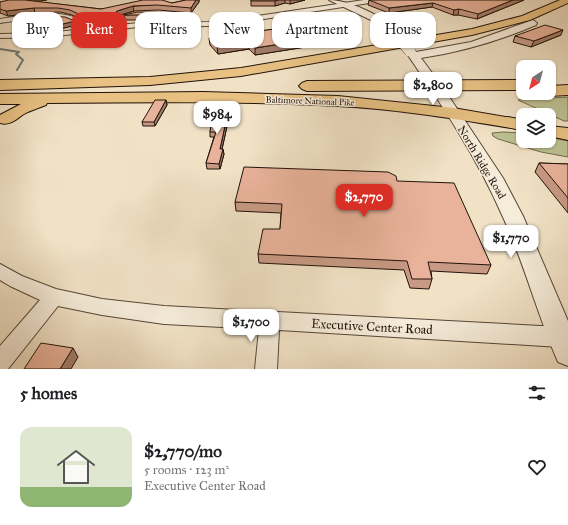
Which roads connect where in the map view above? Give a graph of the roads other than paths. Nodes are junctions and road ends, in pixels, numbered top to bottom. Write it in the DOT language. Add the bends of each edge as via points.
graph roads {
  1 [pos="333,0"];
  2 [pos="376,0"];
  3 [pos="568,0"];
  4 [pos="568,4"];
  5 [pos="346,5"];
  6 [pos="71,18"];
  7 [pos="0,21"];
  8 [pos="201,23"];
  9 [pos="533,23"];
  10 [pos="71,32"];
  11 [pos="0,36"];
  12 [pos="412,53"];
  13 [pos="516,85"];
  14 [pos="556,85"];
  15 [pos="568,85"];
  16 [pos="0,86"];
  17 [pos="436,86"];
  18 [pos="568,90"];
  19 [pos="556,91"];
  20 [pos="516,94"];
  21 [pos="203,97"];
  22 [pos="54,98"];
  23 [pos="0,99"];
  24 [pos="453,113"];
  25 [pos="2,115"];
  26 [pos="516,124"];
  27 [pos="556,130"];
  28 [pos="556,131"];
  29 [pos="568,131"];
  30 [pos="568,134"];
  31 [pos="0,271"];
  32 [pos="54,297"];
  33 [pos="270,321"];
  34 [pos="564,345"];
  35 [pos="0,362"];
  36 [pos="266,369"];
  1 -- 5 [label="street, North Ridge Road"];
  2 -- 5 [label="street"];
  3 -- 16 [label="main road" via="526,18 472,32 264,69 180,79"];
  4 -- 9 [label="main road"];
  5 -- 8 [label="street" via="253,20"];
  5 -- 12 [label="street, North Ridge Road, bridge" via="391,29"];
  6 -- 7 [label="street" via="38,16"];
  9 -- 12 [label="street" via="488,41 452,50"];
  10 -- 11 [label="street"];
  12 -- 17 [label="street, North Ridge Road"];
  13 -- 17 [label="main road, Baltimore National Pike"];
  14 -- 15 [label="main road"];
  16 -- 17 [label="main road, Baltimore National Pike"];
  17 -- 21 [label="main road" via="430,93 419,95 297,94"];
  17 -- 24 [label="street, North Ridge Road"];
  18 -- 19 [label="main road"];
  20 -- 24 [label="main road" via="461,100 455,104"];
  21 -- 22 [label="main road, Baltimore National Pike"];
  21 -- 24 [label="main road, Baltimore National Pike" via="345,102"];
  22 -- 23 [label="main road, Baltimore National Pike"];
  22 -- 25 [label="main road"];
  24 -- 26 [label="main road, Baltimore National Pike"];
  24 -- 34 [label="street, North Ridge Road" via="494,178 513,216"];
  27 -- 29 [label="main road"];
  28 -- 30 [label="main road"];
  31 -- 32 [label="street, Executive Center Road" via="16,281"];
  32 -- 33 [label="street, Executive Center Road" via="102,307 164,315"];
  32 -- 35 [label="street"];
  33 -- 34 [label="street, Executive Center Road"];
  33 -- 36 [label="street"];
}
